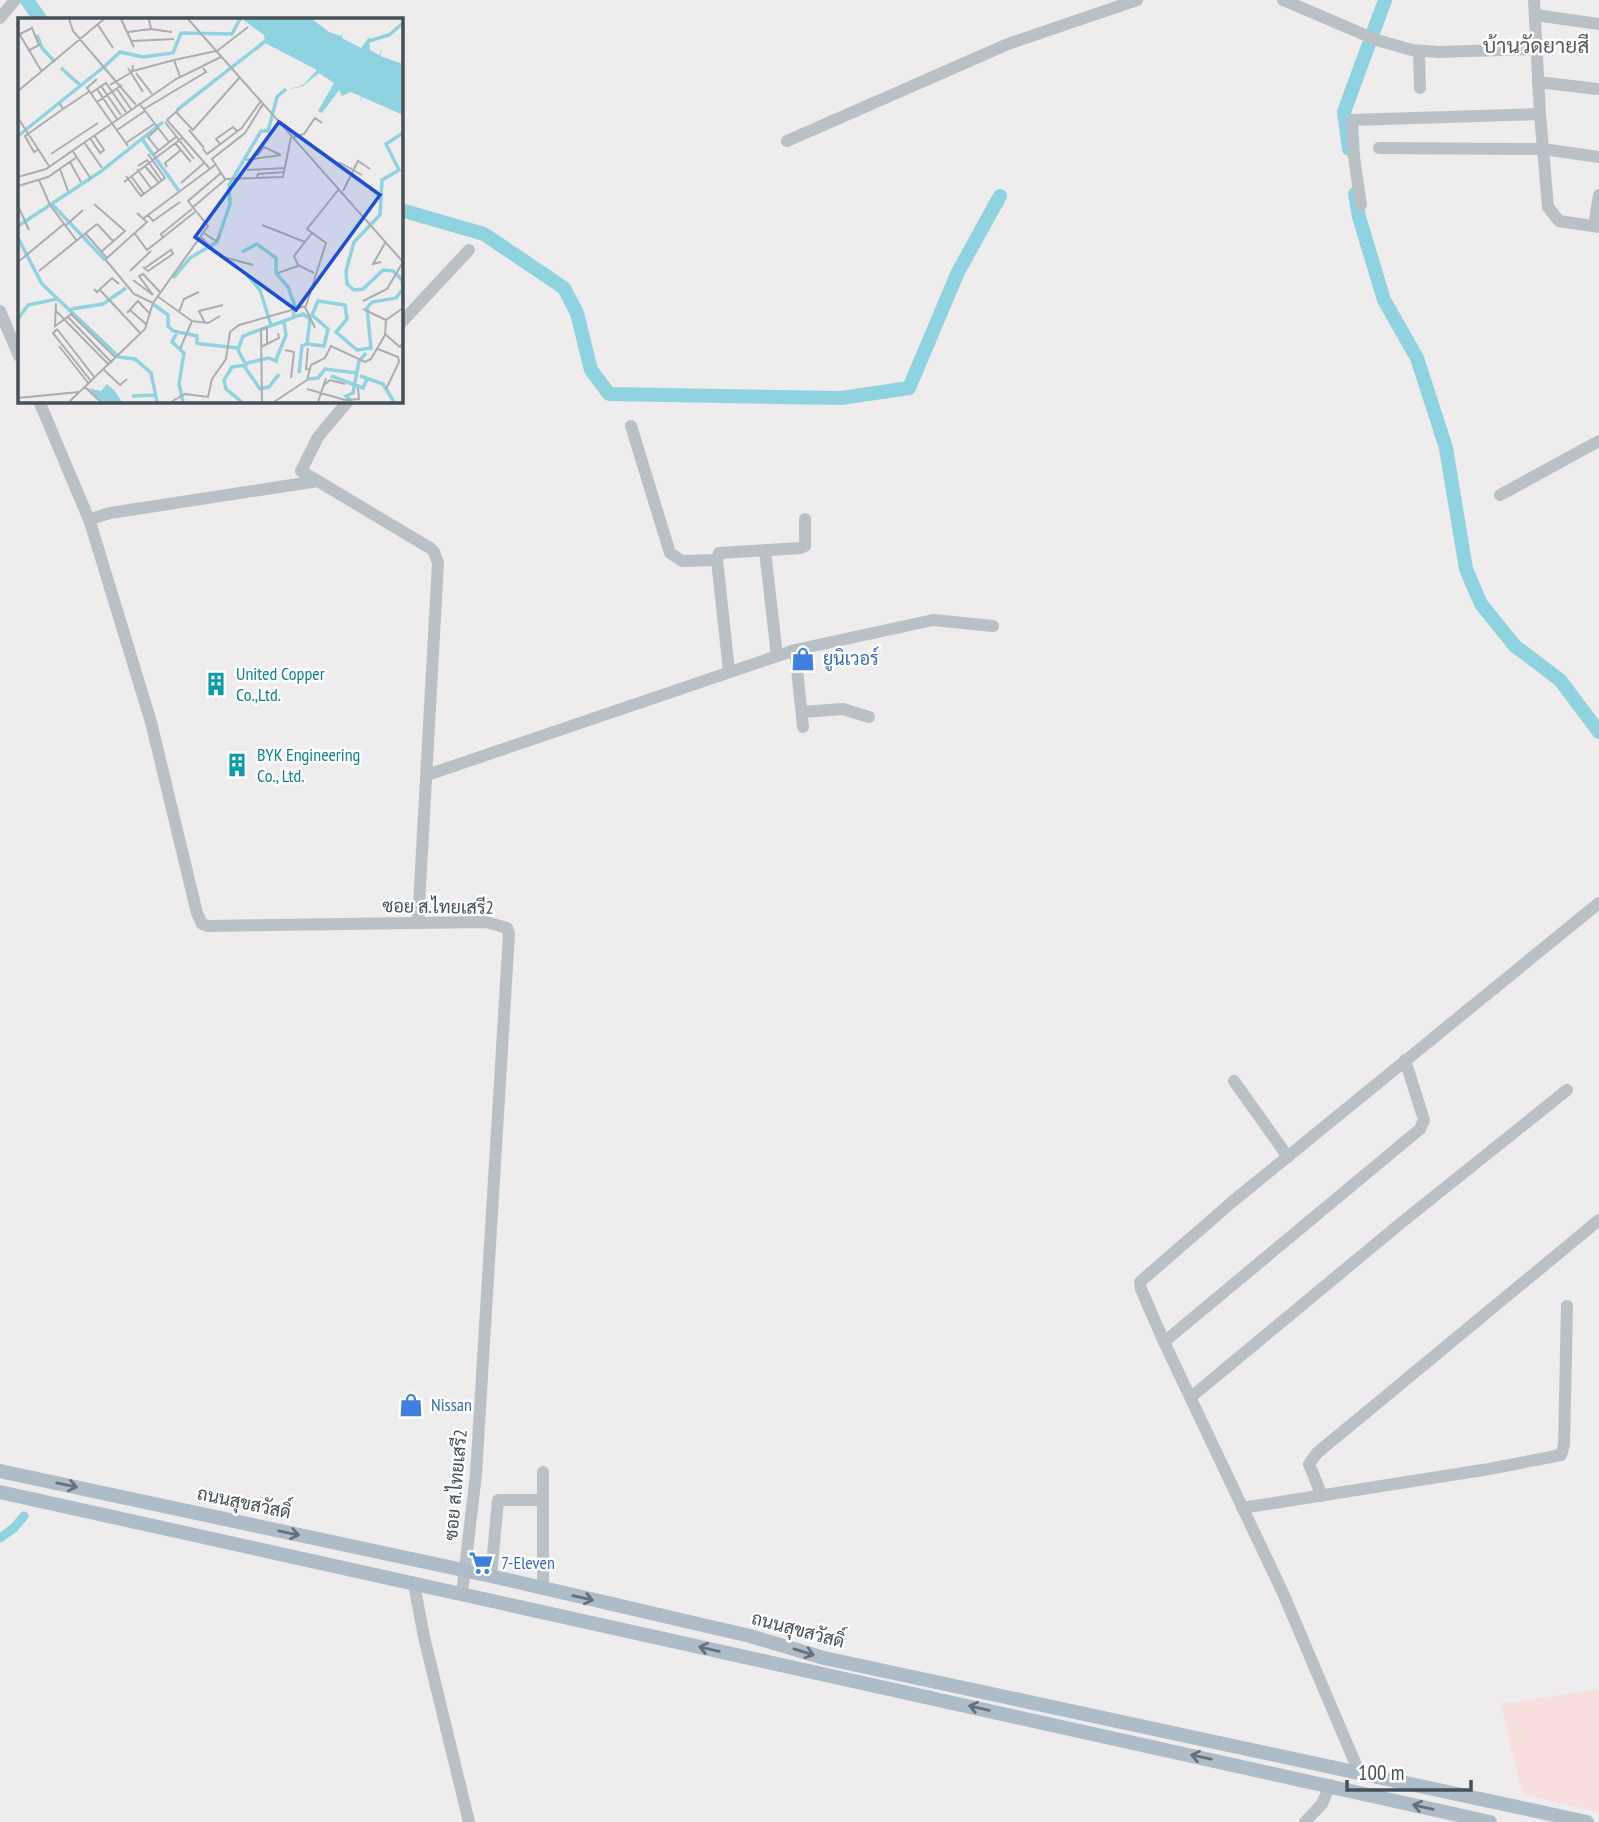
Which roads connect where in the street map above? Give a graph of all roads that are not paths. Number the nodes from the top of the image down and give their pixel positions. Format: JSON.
{"nodes":[{"id":1,"x":15,"y":0,"type":"edge"},
{"id":2,"x":1137,"y":0,"type":"edge"},
{"id":3,"x":1283,"y":0,"type":"edge"},
{"id":4,"x":1534,"y":0,"type":"edge"},
{"id":5,"x":1535,"y":15,"type":"junction"},
{"id":6,"x":0,"y":18,"type":"edge"},
{"id":7,"x":1599,"y":24,"type":"edge"},
{"id":8,"x":1537,"y":49,"type":"junction"},
{"id":9,"x":1419,"y":51,"type":"junction"},
{"id":10,"x":1538,"y":82,"type":"junction"},
{"id":11,"x":1420,"y":88,"type":"dead end"},
{"id":12,"x":1597,"y":89,"type":"dead end"},
{"id":13,"x":1540,"y":114,"type":"junction"},
{"id":14,"x":787,"y":141,"type":"dead end"},
{"id":15,"x":1378,"y":148,"type":"dead end"},
{"id":16,"x":1543,"y":149,"type":"junction"},
{"id":17,"x":1599,"y":157,"type":"edge"},
{"id":18,"x":1599,"y":195,"type":"edge"},
{"id":19,"x":1361,"y":205,"type":"dead end"},
{"id":20,"x":1597,"y":226,"type":"edge"},
{"id":21,"x":469,"y":250,"type":"dead end"},
{"id":22,"x":0,"y":311,"type":"edge"},
{"id":23,"x":402,"y":322,"type":"edge"},
{"id":24,"x":18,"y":354,"type":"edge"},
{"id":25,"x":39,"y":402,"type":"edge"},
{"id":26,"x":347,"y":402,"type":"edge"},
{"id":27,"x":631,"y":426,"type":"dead end"},
{"id":28,"x":1599,"y":441,"type":"edge"},
{"id":29,"x":318,"y":481,"type":"junction"},
{"id":30,"x":1500,"y":495,"type":"dead end"},
{"id":31,"x":805,"y":519,"type":"dead end"},
{"id":32,"x":90,"y":522,"type":"junction"},
{"id":33,"x":765,"y":551,"type":"junction"},
{"id":34,"x":716,"y":560,"type":"junction"},
{"id":35,"x":993,"y":626,"type":"dead end"},
{"id":36,"x":795,"y":650,"type":"junction"},
{"id":37,"x":777,"y":656,"type":"junction"},
{"id":38,"x":729,"y":671,"type":"junction"},
{"id":39,"x":802,"y":712,"type":"junction"},
{"id":40,"x":869,"y":717,"type":"dead end"},
{"id":41,"x":803,"y":727,"type":"dead end"},
{"id":42,"x":427,"y":775,"type":"junction"},
{"id":43,"x":1599,"y":903,"type":"edge"},
{"id":44,"x":418,"y":923,"type":"junction"},
{"id":45,"x":1405,"y":1060,"type":"junction"},
{"id":46,"x":1234,"y":1081,"type":"dead end"},
{"id":47,"x":1567,"y":1090,"type":"dead end"},
{"id":48,"x":1288,"y":1157,"type":"junction"},
{"id":49,"x":1599,"y":1220,"type":"edge"},
{"id":50,"x":1567,"y":1306,"type":"dead end"},
{"id":51,"x":1164,"y":1342,"type":"junction"},
{"id":52,"x":1191,"y":1398,"type":"junction"},
{"id":53,"x":0,"y":1471,"type":"edge"},
{"id":54,"x":543,"y":1472,"type":"dead end"},
{"id":55,"x":0,"y":1492,"type":"edge"},
{"id":56,"x":1322,"y":1496,"type":"junction"},
{"id":57,"x":543,"y":1500,"type":"junction"},
{"id":58,"x":1242,"y":1508,"type":"junction"},
{"id":59,"x":466,"y":1571,"type":"junction"},
{"id":60,"x":491,"y":1576,"type":"junction"},
{"id":61,"x":414,"y":1584,"type":"junction"},
{"id":62,"x":543,"y":1589,"type":"junction"},
{"id":63,"x":462,"y":1594,"type":"junction"},
{"id":64,"x":1359,"y":1772,"type":"junction"},
{"id":65,"x":1330,"y":1785,"type":"junction"},
{"id":66,"x":469,"y":1822,"type":"edge"},
{"id":67,"x":1305,"y":1822,"type":"edge"},
{"id":68,"x":1490,"y":1822,"type":"edge"},
{"id":69,"x":1587,"y":1822,"type":"edge"}],
"edges":[{"from":1,"to":6,"type":"street"},
{"from":2,"to":14,"type":"street"},
{"from":3,"to":9,"type":"street"},
{"from":4,"to":5,"type":"street"},
{"from":5,"to":7,"type":"street"},
{"from":5,"to":8,"type":"street"},
{"from":8,"to":9,"type":"street"},
{"from":8,"to":10,"type":"street"},
{"from":9,"to":11,"type":"street"},
{"from":10,"to":12,"type":"street"},
{"from":10,"to":13,"type":"street"},
{"from":13,"to":16,"type":"street"},
{"from":13,"to":19,"type":"street"},
{"from":15,"to":16,"type":"street"},
{"from":16,"to":17,"type":"street"},
{"from":16,"to":20,"type":"street"},
{"from":18,"to":20,"type":"street"},
{"from":21,"to":23,"type":"street"},
{"from":22,"to":24,"type":"street"},
{"from":25,"to":32,"type":"street"},
{"from":26,"to":29,"type":"street"},
{"from":27,"to":34,"type":"street"},
{"from":28,"to":30,"type":"street"},
{"from":29,"to":32,"type":"street"},
{"from":29,"to":42,"type":"street"},
{"from":31,"to":33,"type":"street"},
{"from":32,"to":44,"type":"street","name":"ซอย ส.ไทยเสรี2"},
{"from":33,"to":34,"type":"street"},
{"from":33,"to":37,"type":"street"},
{"from":34,"to":38,"type":"street"},
{"from":35,"to":36,"type":"street"},
{"from":36,"to":37,"type":"street"},
{"from":36,"to":39,"type":"street"},
{"from":37,"to":38,"type":"street"},
{"from":38,"to":42,"type":"street"},
{"from":39,"to":40,"type":"street"},
{"from":39,"to":41,"type":"street"},
{"from":42,"to":44,"type":"street"},
{"from":43,"to":45,"type":"street"},
{"from":44,"to":59,"type":"street","name":"ซอย ส.ไทยเสรี2"},
{"from":45,"to":48,"type":"street"},
{"from":45,"to":51,"type":"street"},
{"from":46,"to":48,"type":"street"},
{"from":47,"to":52,"type":"street"},
{"from":48,"to":51,"type":"street"},
{"from":49,"to":56,"type":"street"},
{"from":50,"to":56,"type":"street"},
{"from":51,"to":52,"type":"street"},
{"from":52,"to":58,"type":"street"},
{"from":53,"to":59,"type":"main road","name":"ถนนสุขสวัสดิ์","one_way":true},
{"from":54,"to":57,"type":"street"},
{"from":55,"to":61,"type":"main road","name":"ถนนสุขสวัสดิ์"},
{"from":56,"to":58,"type":"street"},
{"from":57,"to":60,"type":"street"},
{"from":57,"to":62,"type":"street"},
{"from":58,"to":64,"type":"street"},
{"from":59,"to":60,"type":"main road","name":"ถนนสุขสวัสดิ์"},
{"from":59,"to":63,"type":"street","name":"ซอย ส.ไทยเสรี2"},
{"from":60,"to":62,"type":"main road","name":"ถนนสุขสวัสดิ์"},
{"from":61,"to":63,"type":"main road","name":"ถนนสุขสวัสดิ์"},
{"from":61,"to":66,"type":"street"},
{"from":62,"to":64,"type":"main road","name":"ถนนสุขสวัสดิ์","one_way":true},
{"from":65,"to":63,"type":"main road","name":"ถนนสุขสวัสดิ์","one_way":true},
{"from":64,"to":69,"type":"main road","name":"ถนนสุขสวัสดิ์"},
{"from":65,"to":67,"type":"street"},
{"from":68,"to":65,"type":"main road","name":"ถนนสุขสวัสดิ์","one_way":true}]}
